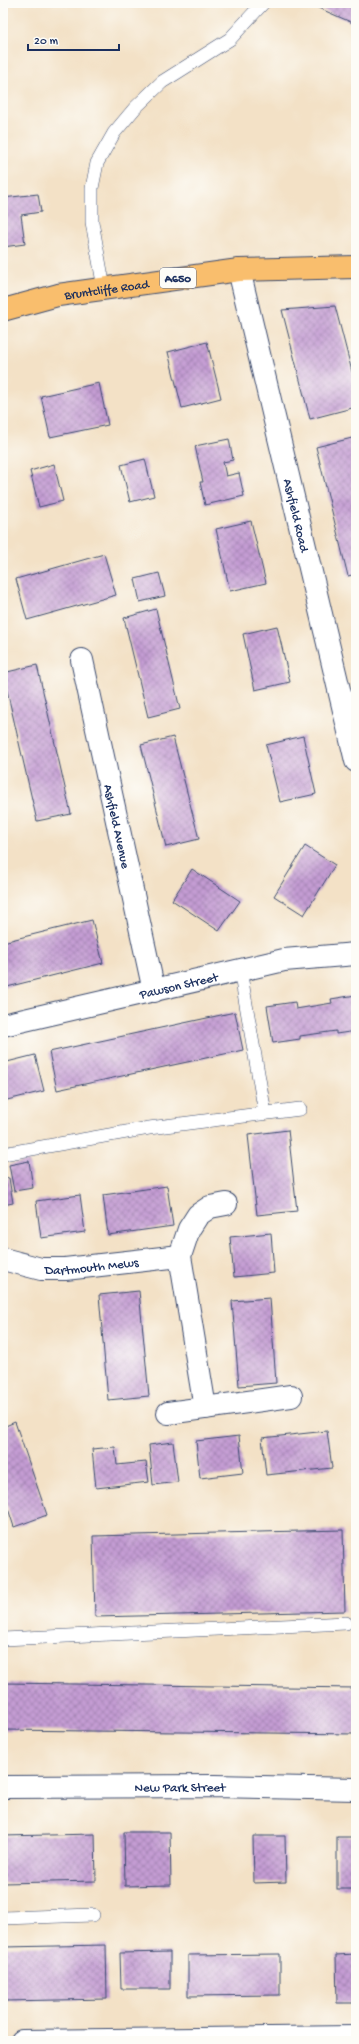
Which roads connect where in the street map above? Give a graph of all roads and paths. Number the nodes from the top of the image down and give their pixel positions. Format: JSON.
{"nodes":[{"id":1,"x":263,"y":3,"type":"edge"},
{"id":2,"x":356,"y":267,"type":"edge"},
{"id":3,"x":238,"y":270,"type":"junction"},
{"id":4,"x":104,"y":288,"type":"junction"},
{"id":5,"x":3,"y":310,"type":"edge"},
{"id":6,"x":82,"y":660,"type":"dead end"},
{"id":7,"x":356,"y":761,"type":"edge"},
{"id":8,"x":356,"y":954,"type":"edge"},
{"id":9,"x":240,"y":970,"type":"junction"},
{"id":10,"x":154,"y":991,"type":"junction"},
{"id":11,"x":3,"y":1025,"type":"edge"},
{"id":12,"x":300,"y":1109,"type":"dead end"},
{"id":13,"x":265,"y":1113,"type":"junction"},
{"id":14,"x":3,"y":1154,"type":"edge"},
{"id":15,"x":226,"y":1204,"type":"dead end"},
{"id":16,"x":180,"y":1256,"type":"junction"},
{"id":17,"x":3,"y":1258,"type":"edge"},
{"id":18,"x":291,"y":1396,"type":"dead end"},
{"id":19,"x":205,"y":1408,"type":"junction"},
{"id":20,"x":168,"y":1413,"type":"dead end"},
{"id":21,"x":346,"y":1624,"type":"dead end"},
{"id":22,"x":3,"y":1639,"type":"edge"},
{"id":23,"x":3,"y":1787,"type":"edge"},
{"id":24,"x":356,"y":1790,"type":"edge"},
{"id":25,"x":92,"y":1916,"type":"dead end"},
{"id":26,"x":3,"y":1918,"type":"edge"},
{"id":27,"x":356,"y":2037,"type":"edge"},
{"id":28,"x":166,"y":2040,"type":"edge"},
{"id":29,"x":22,"y":2041,"type":"edge"}],
"edges":[{"from":1,"to":4,"type":"lane"},
{"from":2,"to":3,"type":"main road","name":"Bruntcliffe Road","number":"A650"},
{"from":3,"to":4,"type":"main road","name":"Bruntcliffe Road","number":"A650"},
{"from":3,"to":7,"type":"street","name":"Ashfield Road"},
{"from":4,"to":5,"type":"main road","name":"Bruntcliffe Road","number":"A650"},
{"from":6,"to":10,"type":"street","name":"Ashfield Avenue"},
{"from":8,"to":9,"type":"street","name":"Pawson Street"},
{"from":9,"to":10,"type":"street","name":"Pawson Street"},
{"from":9,"to":13,"type":"lane"},
{"from":10,"to":11,"type":"street","name":"Pawson Street"},
{"from":12,"to":13,"type":"lane"},
{"from":13,"to":14,"type":"lane"},
{"from":15,"to":16,"type":"street"},
{"from":16,"to":17,"type":"street","name":"Dartmouth Mews"},
{"from":16,"to":19,"type":"street"},
{"from":18,"to":19,"type":"street"},
{"from":19,"to":20,"type":"street"},
{"from":21,"to":22,"type":"lane"},
{"from":23,"to":24,"type":"street","name":"New Park Street"},
{"from":25,"to":26,"type":"lane"},
{"from":27,"to":28,"type":"street"},
{"from":28,"to":29,"type":"street"}]}
